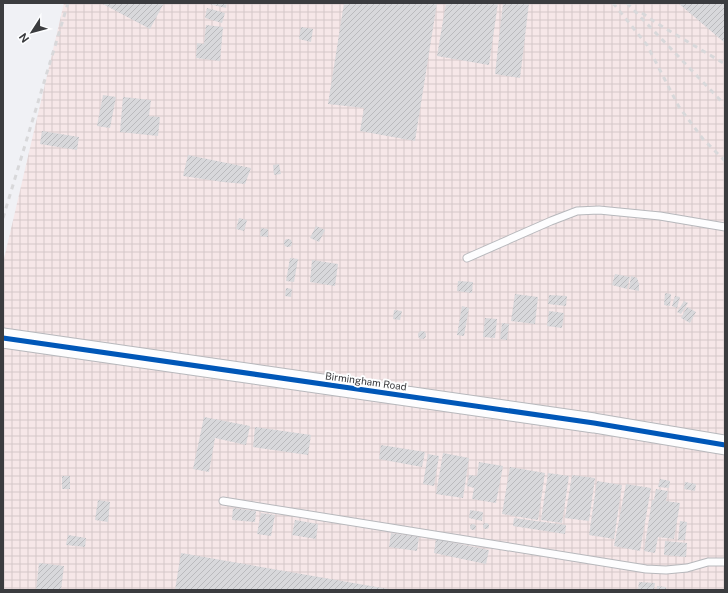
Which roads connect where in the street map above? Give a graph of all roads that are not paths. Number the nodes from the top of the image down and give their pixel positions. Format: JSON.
{"nodes":[{"id":1,"x":725,"y":227,"type":"edge"},
{"id":2,"x":467,"y":258,"type":"dead end"},
{"id":3,"x":3,"y":338,"type":"edge"},
{"id":4,"x":725,"y":445,"type":"edge"},
{"id":5,"x":223,"y":501,"type":"dead end"},
{"id":6,"x":725,"y":562,"type":"edge"}],
"edges":[{"from":1,"to":2,"type":"lane"},
{"from":3,"to":4,"type":"street","name":"Birmingham Road"},
{"from":5,"to":6,"type":"lane"}]}
